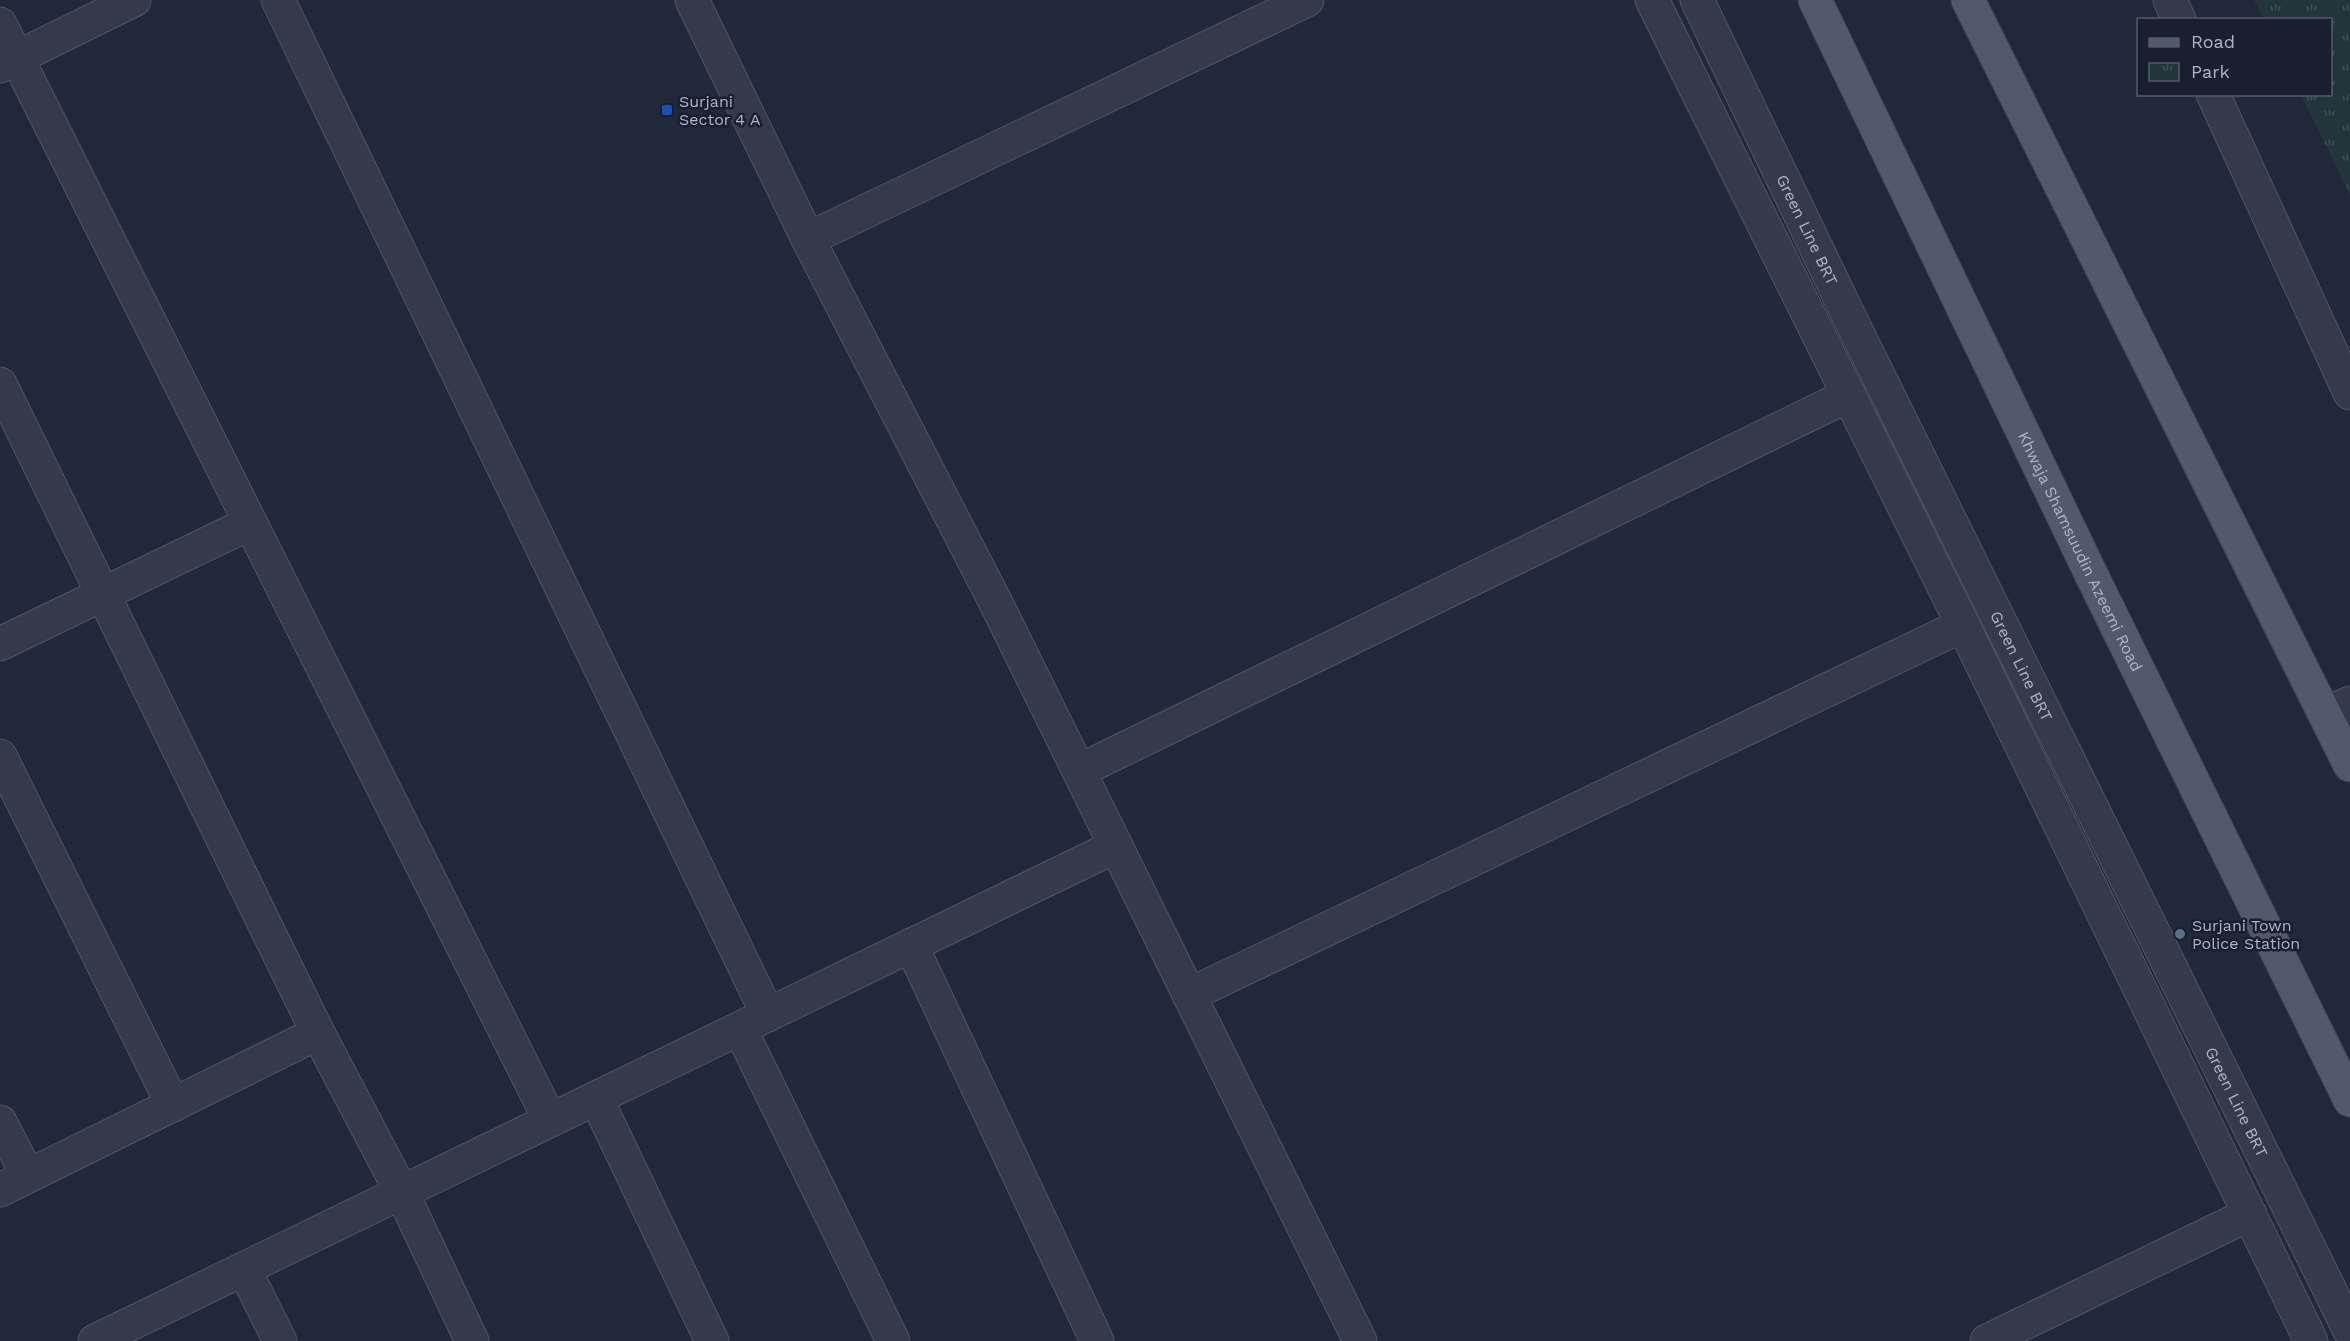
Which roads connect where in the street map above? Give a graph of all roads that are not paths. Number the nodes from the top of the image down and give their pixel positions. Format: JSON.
{"nodes":[{"id":1,"x":134,"y":0,"type":"edge"},
{"id":2,"x":278,"y":0,"type":"edge"},
{"id":3,"x":692,"y":0,"type":"edge"},
{"id":4,"x":1307,"y":0,"type":"edge"},
{"id":5,"x":1652,"y":0,"type":"edge"},
{"id":6,"x":1696,"y":0,"type":"edge"},
{"id":7,"x":1815,"y":0,"type":"edge"},
{"id":8,"x":1968,"y":0,"type":"edge"},
{"id":9,"x":2170,"y":0,"type":"edge"},
{"id":10,"x":2178,"y":18,"type":"edge"},
{"id":11,"x":0,"y":24,"type":"edge"},
{"id":12,"x":8,"y":62,"type":"edge"},
{"id":13,"x":2214,"y":96,"type":"edge"},
{"id":14,"x":808,"y":239,"type":"junction"},
{"id":15,"x":0,"y":384,"type":"edge"},
{"id":16,"x":2350,"y":393,"type":"edge"},
{"id":17,"x":1849,"y":395,"type":"junction"},
{"id":18,"x":250,"y":523,"type":"junction"},
{"id":19,"x":104,"y":594,"type":"junction"},
{"id":20,"x":1964,"y":625,"type":"junction"},
{"id":21,"x":0,"y":644,"type":"edge"},
{"id":22,"x":2338,"y":708,"type":"edge"},
{"id":23,"x":0,"y":756,"type":"edge"},
{"id":24,"x":2350,"y":765,"type":"edge"},
{"id":25,"x":1079,"y":771,"type":"junction"},
{"id":26,"x":1116,"y":846,"type":"junction"},
{"id":27,"x":910,"y":945,"type":"junction"},
{"id":28,"x":1190,"y":995,"type":"junction"},
{"id":29,"x":754,"y":1022,"type":"junction"},
{"id":30,"x":318,"y":1033,"type":"junction"},
{"id":31,"x":596,"y":1098,"type":"junction"},
{"id":32,"x":2350,"y":1100,"type":"edge"},
{"id":33,"x":173,"y":1105,"type":"junction"},
{"id":34,"x":550,"y":1120,"type":"junction"},
{"id":35,"x":0,"y":1122,"type":"edge"},
{"id":36,"x":14,"y":1183,"type":"edge"},
{"id":37,"x":402,"y":1193,"type":"junction"},
{"id":38,"x":2250,"y":1214,"type":"junction"},
{"id":39,"x":244,"y":1269,"type":"junction"},
{"id":40,"x":2350,"y":1331,"type":"edge"},
{"id":41,"x":102,"y":1339,"type":"edge"},
{"id":42,"x":280,"y":1341,"type":"edge"},
{"id":43,"x":472,"y":1341,"type":"edge"},
{"id":44,"x":712,"y":1341,"type":"edge"},
{"id":45,"x":893,"y":1341,"type":"edge"},
{"id":46,"x":1097,"y":1341,"type":"edge"},
{"id":47,"x":1360,"y":1341,"type":"edge"},
{"id":48,"x":1987,"y":1341,"type":"edge"},
{"id":49,"x":2311,"y":1341,"type":"edge"}],
"edges":[{"from":1,"to":12,"type":"street"},
{"from":2,"to":29,"type":"street"},
{"from":3,"to":14,"type":"street"},
{"from":4,"to":14,"type":"street"},
{"from":5,"to":17,"type":"street"},
{"from":6,"to":40,"type":"street","name":"Green Line BRT"},
{"from":7,"to":32,"type":"main road","name":"Khwaja Shamsuudin Azeemi Road"},
{"from":8,"to":22,"type":"main road"},
{"from":9,"to":10,"type":"street"},
{"from":11,"to":12,"type":"street"},
{"from":12,"to":18,"type":"street"},
{"from":13,"to":16,"type":"street"},
{"from":14,"to":25,"type":"street"},
{"from":15,"to":19,"type":"street"},
{"from":17,"to":20,"type":"street"},
{"from":17,"to":25,"type":"street"},
{"from":18,"to":19,"type":"street"},
{"from":18,"to":34,"type":"street"},
{"from":19,"to":21,"type":"street"},
{"from":19,"to":30,"type":"street"},
{"from":20,"to":28,"type":"street"},
{"from":20,"to":38,"type":"street"},
{"from":22,"to":24,"type":"main road"},
{"from":23,"to":33,"type":"street"},
{"from":25,"to":26,"type":"street"},
{"from":26,"to":27,"type":"street"},
{"from":26,"to":28,"type":"street"},
{"from":27,"to":29,"type":"street"},
{"from":27,"to":46,"type":"street"},
{"from":28,"to":47,"type":"street"},
{"from":29,"to":31,"type":"street"},
{"from":29,"to":45,"type":"street"},
{"from":30,"to":33,"type":"street"},
{"from":30,"to":37,"type":"street"},
{"from":31,"to":34,"type":"street"},
{"from":31,"to":44,"type":"street"},
{"from":33,"to":36,"type":"street"},
{"from":34,"to":37,"type":"street"},
{"from":35,"to":36,"type":"street"},
{"from":37,"to":39,"type":"street"},
{"from":37,"to":43,"type":"street"},
{"from":38,"to":48,"type":"street"},
{"from":38,"to":49,"type":"street"},
{"from":39,"to":41,"type":"street"},
{"from":39,"to":42,"type":"street"}]}
